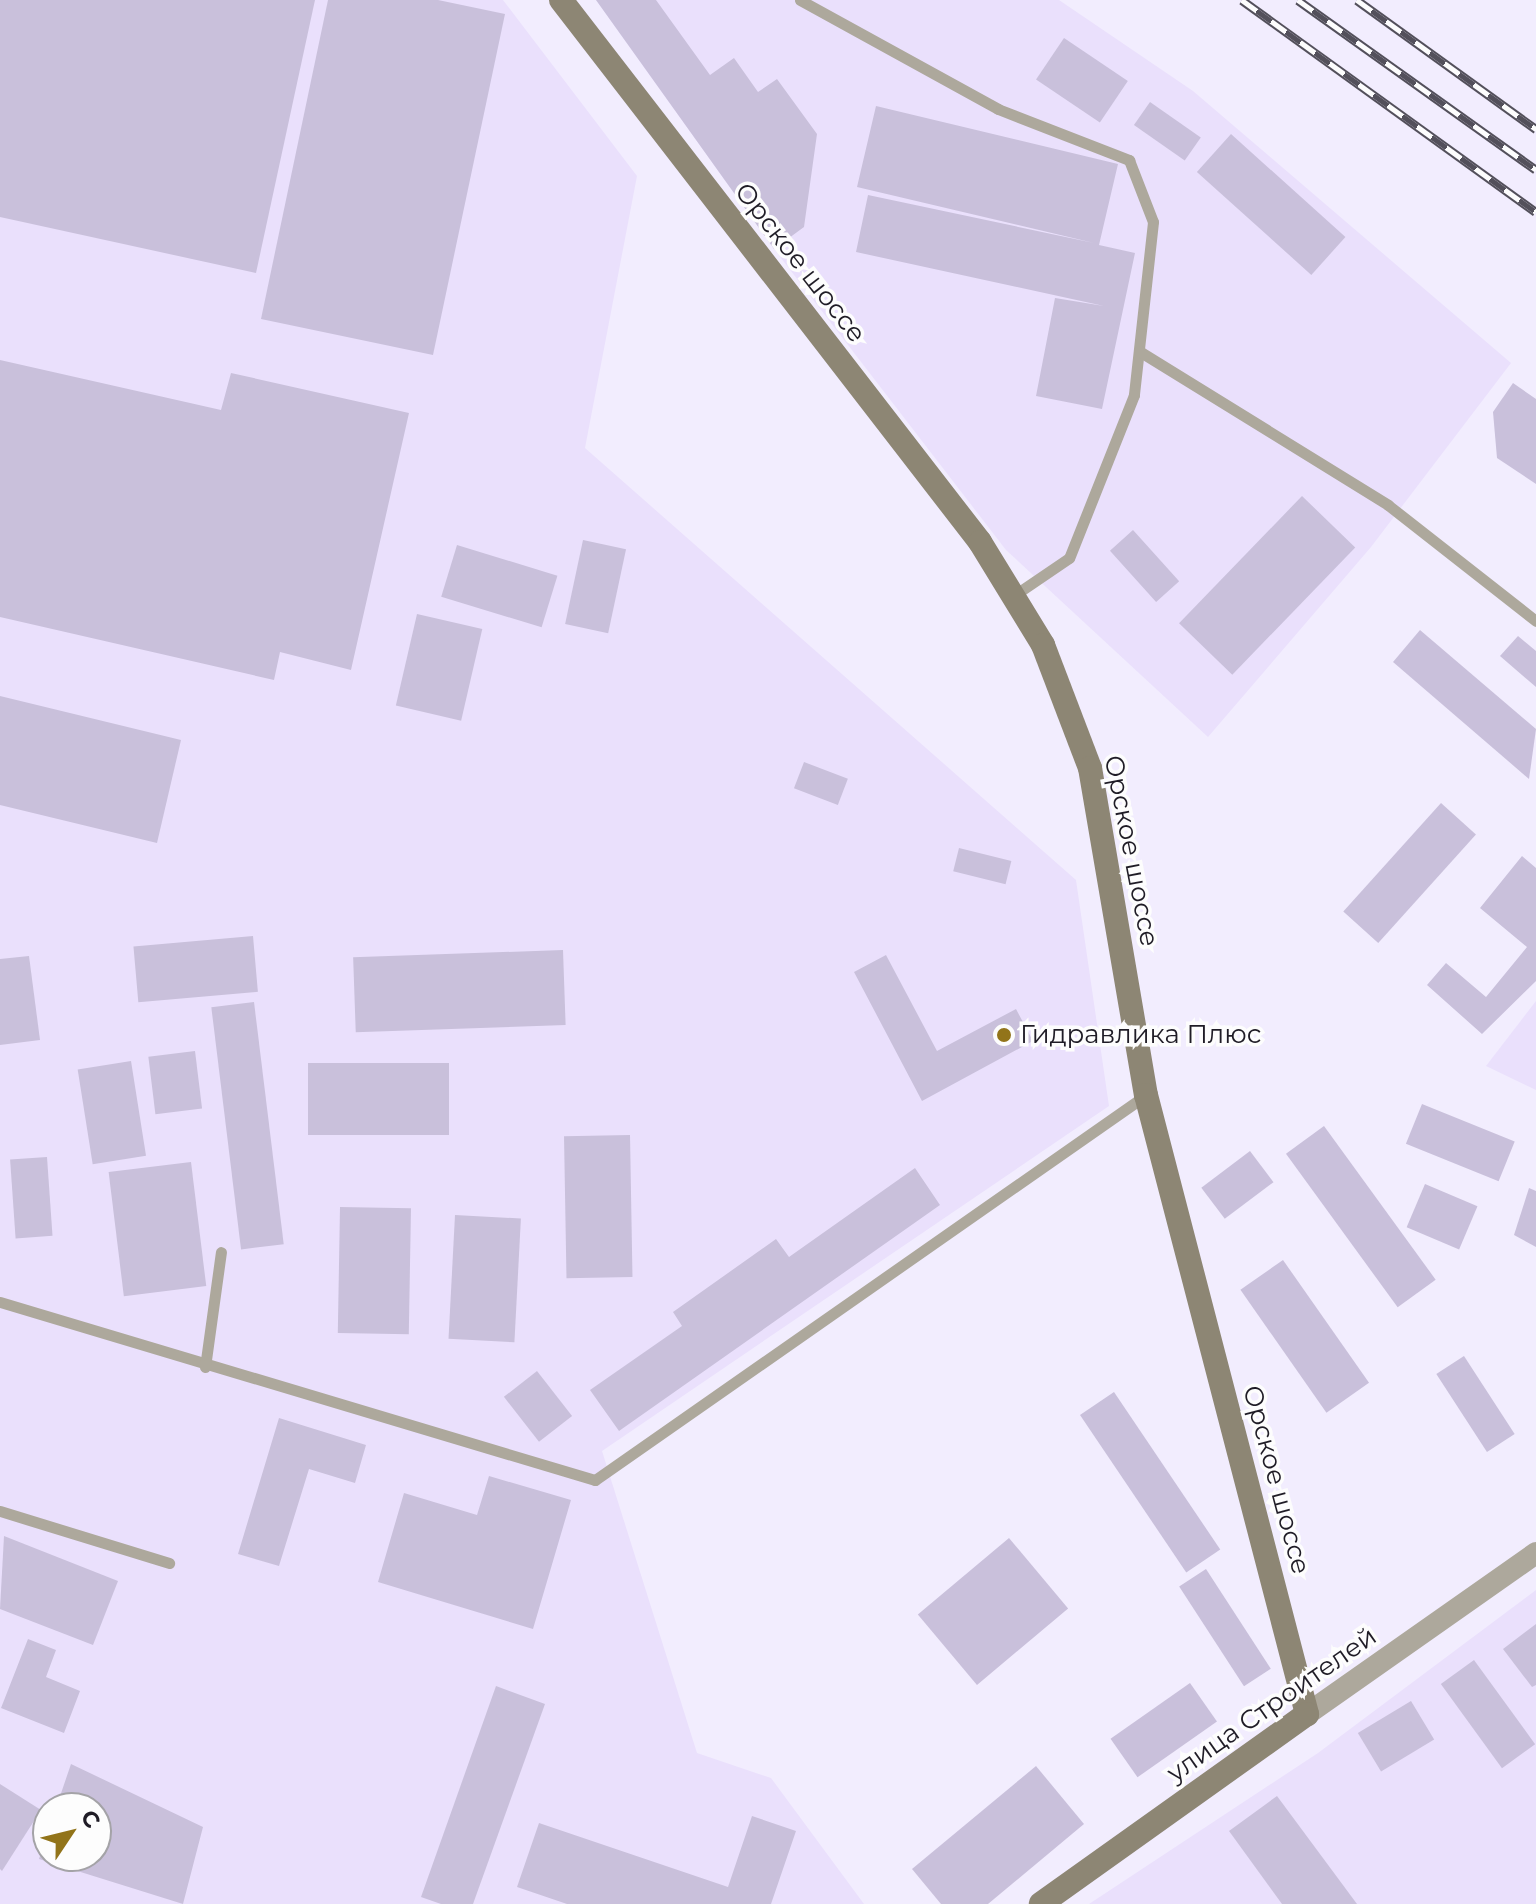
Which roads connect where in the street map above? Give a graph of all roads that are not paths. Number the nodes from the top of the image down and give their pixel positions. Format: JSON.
{"nodes":[{"id":1,"x":561,"y":0,"type":"edge"},
{"id":2,"x":800,"y":0,"type":"edge"},
{"id":3,"x":1139,"y":351,"type":"junction"},
{"id":4,"x":1013,"y":596,"type":"junction"},
{"id":5,"x":1536,"y":621,"type":"edge"},
{"id":6,"x":1146,"y":1095,"type":"junction"},
{"id":7,"x":221,"y":1252,"type":"dead end"},
{"id":8,"x":0,"y":1302,"type":"edge"},
{"id":9,"x":205,"y":1367,"type":"junction"},
{"id":10,"x":0,"y":1511,"type":"edge"},
{"id":11,"x":1536,"y":1553,"type":"edge"},
{"id":12,"x":169,"y":1563,"type":"dead end"},
{"id":13,"x":1307,"y":1714,"type":"junction"},
{"id":14,"x":1041,"y":1904,"type":"edge"}],
"edges":[{"from":1,"to":4,"type":"street","name":"Орское шоссе"},
{"from":2,"to":3,"type":"lane"},
{"from":3,"to":4,"type":"lane"},
{"from":3,"to":5,"type":"lane"},
{"from":4,"to":6,"type":"street","name":"Орское шоссе"},
{"from":6,"to":9,"type":"lane"},
{"from":6,"to":13,"type":"street","name":"Орское шоссе"},
{"from":7,"to":9,"type":"lane"},
{"from":8,"to":9,"type":"lane"},
{"from":10,"to":12,"type":"lane"},
{"from":11,"to":13,"type":"street","name":"улица Строителей"},
{"from":13,"to":14,"type":"street","name":"улица Строителей"}]}
